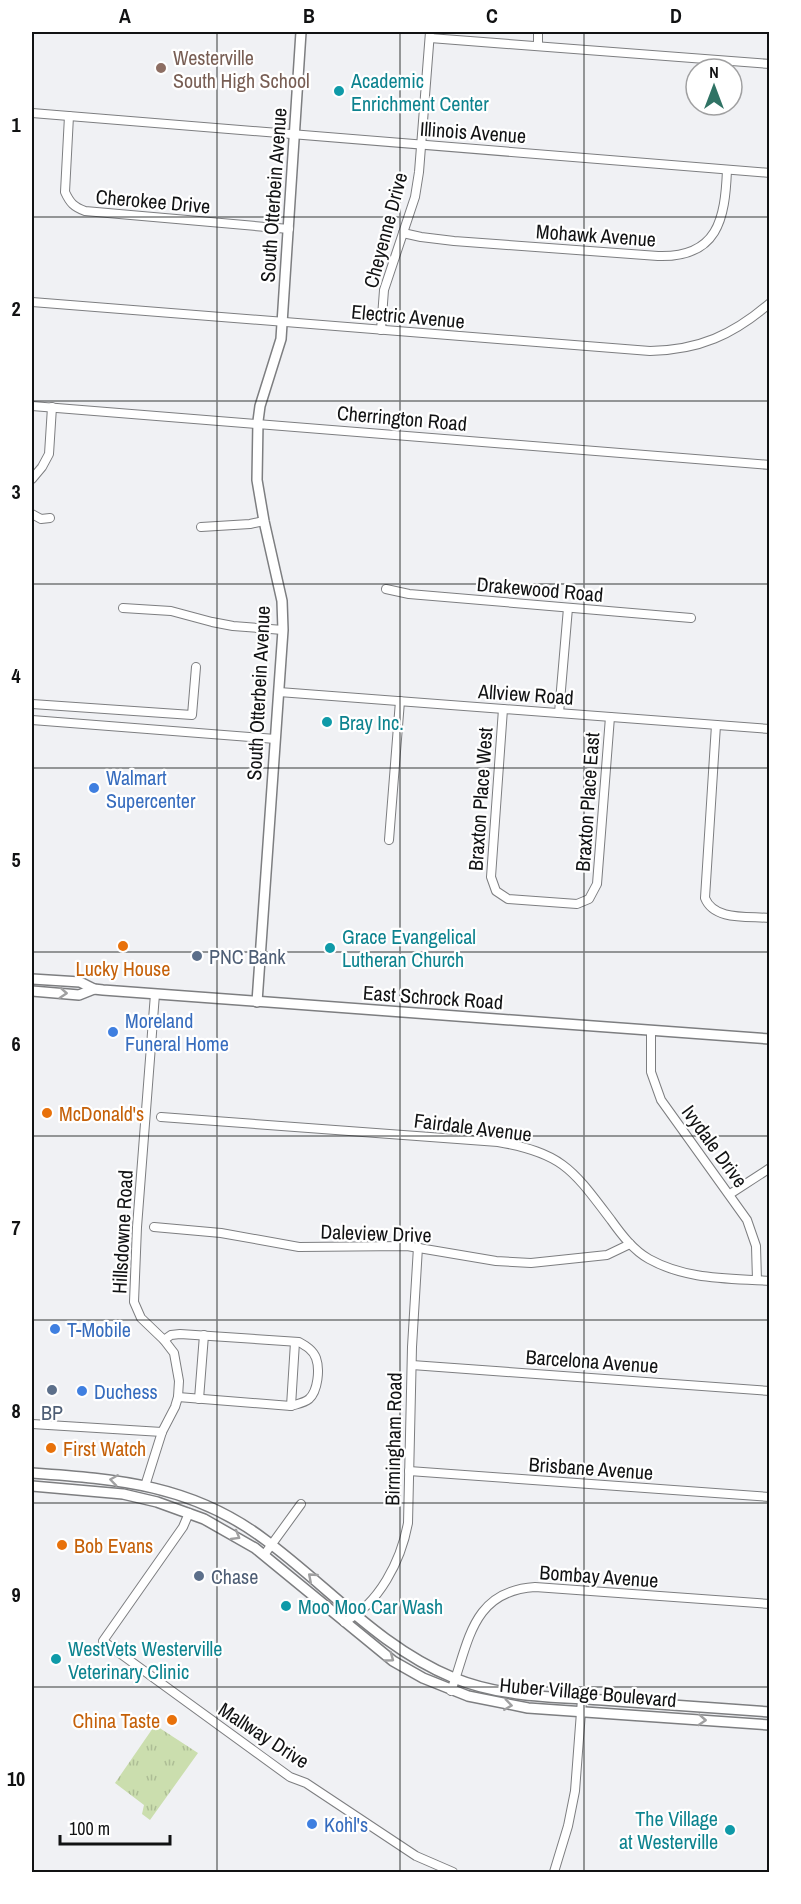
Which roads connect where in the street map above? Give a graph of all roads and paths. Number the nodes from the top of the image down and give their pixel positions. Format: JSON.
{"nodes":[{"id":1,"x":301,"y":32,"type":"edge"},
{"id":2,"x":538,"y":32,"type":"edge"},
{"id":3,"x":430,"y":35,"type":"edge"},
{"id":4,"x":538,"y":45,"type":"junction"},
{"id":5,"x":770,"y":64,"type":"edge"},
{"id":6,"x":32,"y":113,"type":"edge"},
{"id":7,"x":69,"y":116,"type":"junction"},
{"id":8,"x":294,"y":133,"type":"junction"},
{"id":9,"x":421,"y":145,"type":"junction"},
{"id":10,"x":727,"y":170,"type":"junction"},
{"id":11,"x":770,"y":173,"type":"edge"},
{"id":12,"x":289,"y":229,"type":"junction"},
{"id":13,"x":403,"y":233,"type":"junction"},
{"id":14,"x":32,"y":302,"type":"edge"},
{"id":15,"x":770,"y":303,"type":"edge"},
{"id":16,"x":283,"y":322,"type":"junction"},
{"id":17,"x":381,"y":330,"type":"junction"},
{"id":18,"x":32,"y":406,"type":"edge"},
{"id":19,"x":52,"y":407,"type":"junction"},
{"id":20,"x":259,"y":424,"type":"junction"},
{"id":21,"x":770,"y":465,"type":"edge"},
{"id":22,"x":32,"y":479,"type":"edge"},
{"id":23,"x":32,"y":514,"type":"edge"},
{"id":24,"x":50,"y":518,"type":"dead end"},
{"id":25,"x":264,"y":521,"type":"junction"},
{"id":26,"x":201,"y":527,"type":"dead end"},
{"id":27,"x":386,"y":590,"type":"dead end"},
{"id":28,"x":123,"y":608,"type":"dead end"},
{"id":29,"x":568,"y":608,"type":"junction"},
{"id":30,"x":691,"y":618,"type":"dead end"},
{"id":31,"x":283,"y":630,"type":"junction"},
{"id":32,"x":196,"y":667,"type":"dead end"},
{"id":33,"x":279,"y":692,"type":"junction"},
{"id":34,"x":400,"y":700,"type":"junction"},
{"id":35,"x":32,"y":704,"type":"edge"},
{"id":36,"x":503,"y":709,"type":"junction"},
{"id":37,"x":559,"y":713,"type":"junction"},
{"id":38,"x":610,"y":717,"type":"junction"},
{"id":39,"x":32,"y":720,"type":"edge"},
{"id":40,"x":716,"y":724,"type":"junction"},
{"id":41,"x":770,"y":729,"type":"edge"},
{"id":42,"x":275,"y":739,"type":"junction"},
{"id":43,"x":389,"y":840,"type":"dead end"},
{"id":44,"x":496,"y":891,"type":"joint"},
{"id":45,"x":770,"y":918,"type":"edge"},
{"id":46,"x":32,"y":979,"type":"edge"},
{"id":47,"x":94,"y":989,"type":"junction"},
{"id":48,"x":32,"y":991,"type":"edge"},
{"id":49,"x":155,"y":994,"type":"junction"},
{"id":50,"x":257,"y":1002,"type":"junction"},
{"id":51,"x":651,"y":1031,"type":"junction"},
{"id":52,"x":770,"y":1039,"type":"edge"},
{"id":53,"x":161,"y":1117,"type":"dead end"},
{"id":54,"x":770,"y":1168,"type":"edge"},
{"id":55,"x":730,"y":1194,"type":"junction"},
{"id":56,"x":154,"y":1227,"type":"dead end"},
{"id":57,"x":630,"y":1244,"type":"junction"},
{"id":58,"x":418,"y":1247,"type":"junction"},
{"id":59,"x":757,"y":1280,"type":"junction"},
{"id":60,"x":770,"y":1281,"type":"edge"},
{"id":61,"x":204,"y":1335,"type":"junction"},
{"id":62,"x":164,"y":1340,"type":"junction"},
{"id":63,"x":295,"y":1342,"type":"junction"},
{"id":64,"x":412,"y":1365,"type":"junction"},
{"id":65,"x":770,"y":1391,"type":"edge"},
{"id":66,"x":178,"y":1397,"type":"junction"},
{"id":67,"x":200,"y":1399,"type":"junction"},
{"id":68,"x":291,"y":1406,"type":"junction"},
{"id":69,"x":32,"y":1424,"type":"edge"},
{"id":70,"x":162,"y":1432,"type":"junction"},
{"id":71,"x":409,"y":1471,"type":"junction"},
{"id":72,"x":32,"y":1473,"type":"edge"},
{"id":73,"x":32,"y":1486,"type":"edge"},
{"id":74,"x":145,"y":1486,"type":"junction"},
{"id":75,"x":770,"y":1497,"type":"edge"},
{"id":76,"x":301,"y":1504,"type":"dead end"},
{"id":77,"x":189,"y":1513,"type":"junction"},
{"id":78,"x":272,"y":1545,"type":"junction"},
{"id":79,"x":264,"y":1555,"type":"junction"},
{"id":80,"x":770,"y":1604,"type":"edge"},
{"id":81,"x":356,"y":1615,"type":"junction"},
{"id":82,"x":344,"y":1622,"type":"junction"},
{"id":83,"x":352,"y":1629,"type":"junction"},
{"id":84,"x":456,"y":1679,"type":"junction"},
{"id":85,"x":451,"y":1691,"type":"junction"},
{"id":86,"x":582,"y":1699,"type":"junction"},
{"id":87,"x":582,"y":1712,"type":"junction"},
{"id":88,"x":770,"y":1712,"type":"edge"},
{"id":89,"x":770,"y":1725,"type":"edge"},
{"id":90,"x":453,"y":1872,"type":"edge"},
{"id":91,"x":554,"y":1872,"type":"edge"}],
"edges":[{"from":1,"to":8,"type":"street","name":"South Otterbein Avenue"},
{"from":2,"to":4,"type":"street"},
{"from":3,"to":4,"type":"street"},
{"from":3,"to":9,"type":"street","name":"Cheyenne Drive"},
{"from":4,"to":5,"type":"street"},
{"from":6,"to":7,"type":"street","name":"Illinois Avenue"},
{"from":7,"to":8,"type":"street","name":"Illinois Avenue"},
{"from":7,"to":12,"type":"street","name":"Cherokee Drive"},
{"from":8,"to":9,"type":"street","name":"Illinois Avenue"},
{"from":8,"to":12,"type":"street","name":"South Otterbein Avenue"},
{"from":9,"to":10,"type":"street","name":"Illinois Avenue"},
{"from":9,"to":13,"type":"street","name":"Cheyenne Drive"},
{"from":10,"to":11,"type":"street","name":"Illinois Avenue"},
{"from":10,"to":13,"type":"street","name":"Mohawk Avenue"},
{"from":12,"to":16,"type":"street","name":"South Otterbein Avenue"},
{"from":13,"to":17,"type":"street","name":"Cheyenne Drive"},
{"from":14,"to":16,"type":"street","name":"Electric Avenue"},
{"from":15,"to":17,"type":"street","name":"Electric Avenue"},
{"from":16,"to":17,"type":"street","name":"Electric Avenue"},
{"from":16,"to":20,"type":"street","name":"South Otterbein Avenue"},
{"from":18,"to":19,"type":"street","name":"Cherrington Road"},
{"from":19,"to":20,"type":"street","name":"Cherrington Road"},
{"from":19,"to":22,"type":"street"},
{"from":20,"to":21,"type":"street","name":"Cherrington Road"},
{"from":20,"to":25,"type":"street","name":"South Otterbein Avenue"},
{"from":23,"to":24,"type":"street"},
{"from":25,"to":26,"type":"street"},
{"from":25,"to":31,"type":"street","name":"South Otterbein Avenue"},
{"from":27,"to":29,"type":"street","name":"Drakewood Road"},
{"from":28,"to":31,"type":"street"},
{"from":29,"to":30,"type":"street","name":"Drakewood Road"},
{"from":29,"to":37,"type":"street"},
{"from":31,"to":33,"type":"street","name":"South Otterbein Avenue"},
{"from":32,"to":35,"type":"street"},
{"from":33,"to":34,"type":"street","name":"Allview Road"},
{"from":33,"to":42,"type":"street","name":"South Otterbein Avenue"},
{"from":34,"to":36,"type":"street","name":"Allview Road"},
{"from":34,"to":43,"type":"street"},
{"from":36,"to":37,"type":"street","name":"Allview Road"},
{"from":36,"to":44,"type":"street","name":"Braxton Place West"},
{"from":37,"to":38,"type":"street","name":"Allview Road"},
{"from":38,"to":40,"type":"street","name":"Allview Road"},
{"from":38,"to":44,"type":"street","name":"Braxton Place East"},
{"from":39,"to":42,"type":"street"},
{"from":40,"to":41,"type":"street","name":"Allview Road"},
{"from":40,"to":45,"type":"street"},
{"from":42,"to":50,"type":"street","name":"South Otterbein Avenue"},
{"from":46,"to":47,"type":"street","name":"East Schrock Road"},
{"from":48,"to":47,"type":"street","name":"East Schrock Road","one_way":true},
{"from":47,"to":49,"type":"street","name":"East Schrock Road"},
{"from":49,"to":50,"type":"street","name":"East Schrock Road"},
{"from":49,"to":62,"type":"street","name":"Hillsdowne Road"},
{"from":50,"to":51,"type":"street","name":"East Schrock Road"},
{"from":51,"to":52,"type":"street","name":"East Schrock Road"},
{"from":51,"to":55,"type":"street","name":"Ivydale Drive"},
{"from":53,"to":57,"type":"street","name":"Fairdale Avenue"},
{"from":54,"to":55,"type":"street"},
{"from":55,"to":59,"type":"street","name":"Ivydale Drive"},
{"from":56,"to":58,"type":"street","name":"Daleview Drive"},
{"from":57,"to":58,"type":"street","name":"Daleview Drive"},
{"from":57,"to":59,"type":"street","name":"Fairdale Avenue"},
{"from":58,"to":64,"type":"street","name":"Birmingham Road"},
{"from":59,"to":60,"type":"street","name":"Fairdale Avenue"},
{"from":61,"to":62,"type":"street"},
{"from":61,"to":63,"type":"street"},
{"from":61,"to":67,"type":"street"},
{"from":62,"to":66,"type":"street","name":"Hillsdowne Road"},
{"from":63,"to":68,"type":"street"},
{"from":63,"to":68,"type":"street"},
{"from":64,"to":65,"type":"street","name":"Barcelona Avenue"},
{"from":64,"to":71,"type":"street","name":"Birmingham Road"},
{"from":66,"to":67,"type":"street"},
{"from":66,"to":70,"type":"street","name":"Hillsdowne Road"},
{"from":67,"to":68,"type":"street"},
{"from":69,"to":70,"type":"street"},
{"from":70,"to":74,"type":"street","name":"Hillsdowne Road"},
{"from":71,"to":75,"type":"street","name":"Brisbane Avenue"},
{"from":71,"to":81,"type":"street","name":"Birmingham Road"},
{"from":74,"to":72,"type":"street","name":"Huber Village Boulevard","one_way":true},
{"from":73,"to":77,"type":"street","name":"Huber Village Boulevard"},
{"from":74,"to":78,"type":"street","name":"Huber Village Boulevard"},
{"from":76,"to":78,"type":"street"},
{"from":77,"to":79,"type":"street","name":"Huber Village Boulevard","one_way":true},
{"from":77,"to":90,"type":"street","name":"Mallway Drive"},
{"from":78,"to":79,"type":"street"},
{"from":81,"to":78,"type":"street","name":"Huber Village Boulevard","one_way":true},
{"from":79,"to":82,"type":"street","name":"Huber Village Boulevard"},
{"from":80,"to":84,"type":"street","name":"Bombay Avenue"},
{"from":81,"to":82,"type":"street","name":"Birmingham Road"},
{"from":81,"to":83,"type":"street","name":"Birmingham Road"},
{"from":81,"to":84,"type":"street","name":"Huber Village Boulevard"},
{"from":82,"to":83,"type":"street","name":"Huber Village Boulevard"},
{"from":83,"to":85,"type":"street","name":"Huber Village Boulevard","one_way":true},
{"from":84,"to":85,"type":"street","name":"Bombay Avenue"},
{"from":84,"to":86,"type":"street","name":"Huber Village Boulevard"},
{"from":85,"to":87,"type":"street","name":"Huber Village Boulevard","one_way":true},
{"from":86,"to":87,"type":"street"},
{"from":86,"to":88,"type":"street","name":"Huber Village Boulevard"},
{"from":87,"to":89,"type":"street","name":"Huber Village Boulevard","one_way":true},
{"from":87,"to":91,"type":"street"}]}
